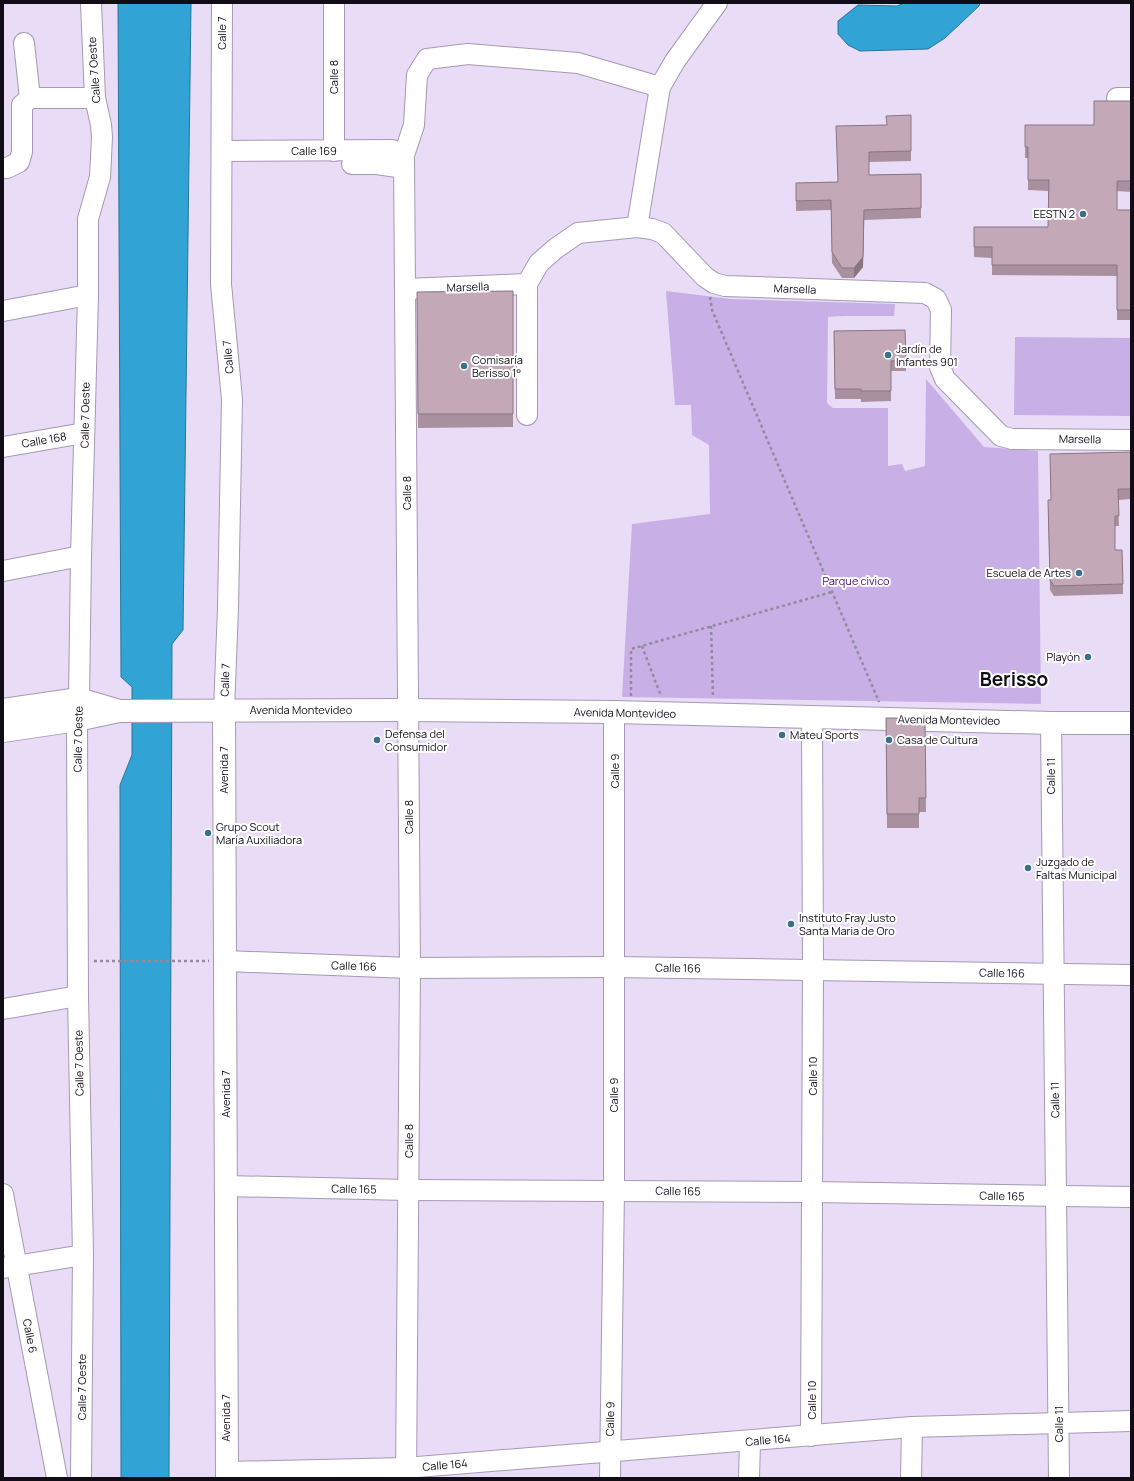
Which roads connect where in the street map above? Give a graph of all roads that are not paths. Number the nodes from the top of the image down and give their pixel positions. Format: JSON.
{"nodes":[{"id":1,"x":91,"y":3,"type":"edge"},
{"id":2,"x":222,"y":3,"type":"edge"},
{"id":3,"x":334,"y":3,"type":"edge"},
{"id":4,"x":717,"y":3,"type":"edge"},
{"id":5,"x":24,"y":43,"type":"dead end"},
{"id":6,"x":660,"y":87,"type":"junction"},
{"id":7,"x":30,"y":98,"type":"junction"},
{"id":8,"x":94,"y":98,"type":"junction"},
{"id":9,"x":334,"y":151,"type":"junction"},
{"id":10,"x":222,"y":158,"type":"junction"},
{"id":11,"x":404,"y":162,"type":"junction"},
{"id":12,"x":3,"y":168,"type":"edge"},
{"id":13,"x":637,"y":227,"type":"junction"},
{"id":14,"x":527,"y":284,"type":"junction"},
{"id":15,"x":405,"y":289,"type":"junction"},
{"id":16,"x":88,"y":295,"type":"junction"},
{"id":17,"x":3,"y":311,"type":"edge"},
{"id":18,"x":527,"y":415,"type":"dead end"},
{"id":19,"x":84,"y":433,"type":"junction"},
{"id":20,"x":1131,"y":440,"type":"edge"},
{"id":21,"x":3,"y":447,"type":"edge"},
{"id":22,"x":81,"y":556,"type":"junction"},
{"id":23,"x":3,"y":571,"type":"edge"},
{"id":24,"x":78,"y":709,"type":"junction"},
{"id":25,"x":3,"y":710,"type":"edge"},
{"id":26,"x":224,"y":710,"type":"junction"},
{"id":27,"x":408,"y":710,"type":"junction"},
{"id":28,"x":623,"y":712,"type":"junction"},
{"id":29,"x":812,"y":717,"type":"junction"},
{"id":30,"x":1051,"y":723,"type":"junction"},
{"id":31,"x":1131,"y":723,"type":"edge"},
{"id":32,"x":3,"y":730,"type":"edge"},
{"id":33,"x":226,"y":961,"type":"junction"},
{"id":34,"x":615,"y":967,"type":"junction"},
{"id":35,"x":410,"y":968,"type":"junction"},
{"id":36,"x":813,"y":969,"type":"junction"},
{"id":37,"x":1053,"y":974,"type":"junction"},
{"id":38,"x":1131,"y":975,"type":"edge"},
{"id":39,"x":78,"y":996,"type":"junction"},
{"id":40,"x":3,"y":1009,"type":"edge"},
{"id":41,"x":226,"y":1186,"type":"junction"},
{"id":42,"x":408,"y":1190,"type":"junction"},
{"id":43,"x":614,"y":1190,"type":"junction"},
{"id":44,"x":813,"y":1192,"type":"junction"},
{"id":45,"x":3,"y":1194,"type":"edge"},
{"id":46,"x":1056,"y":1197,"type":"junction"},
{"id":47,"x":1131,"y":1197,"type":"edge"},
{"id":48,"x":83,"y":1255,"type":"junction"},
{"id":49,"x":10,"y":1267,"type":"edge"},
{"id":50,"x":1131,"y":1421,"type":"edge"},
{"id":51,"x":1059,"y":1422,"type":"junction"},
{"id":52,"x":912,"y":1427,"type":"junction"},
{"id":53,"x":811,"y":1436,"type":"junction"},
{"id":54,"x":750,"y":1441,"type":"junction"},
{"id":55,"x":609,"y":1451,"type":"junction"},
{"id":56,"x":405,"y":1473,"type":"edge"},
{"id":57,"x":227,"y":1475,"type":"edge"},
{"id":58,"x":57,"y":1478,"type":"edge"},
{"id":59,"x":81,"y":1478,"type":"edge"},
{"id":60,"x":610,"y":1478,"type":"edge"},
{"id":61,"x":749,"y":1478,"type":"edge"},
{"id":62,"x":912,"y":1478,"type":"edge"},
{"id":63,"x":1060,"y":1478,"type":"edge"}],
"edges":[{"from":1,"to":8,"type":"street","name":"Calle 7 Oeste"},
{"from":2,"to":10,"type":"street","name":"Calle 7"},
{"from":3,"to":9,"type":"street","name":"Calle 8"},
{"from":4,"to":6,"type":"street"},
{"from":5,"to":7,"type":"street"},
{"from":6,"to":11,"type":"street","name":"Calle 8"},
{"from":6,"to":13,"type":"street"},
{"from":7,"to":8,"type":"street"},
{"from":7,"to":12,"type":"street"},
{"from":8,"to":16,"type":"street","name":"Calle 7 Oeste"},
{"from":9,"to":10,"type":"street","name":"Calle 169"},
{"from":9,"to":11,"type":"street","name":"Calle 169"},
{"from":10,"to":11,"type":"street","name":"Calle 169"},
{"from":10,"to":26,"type":"street","name":"Calle 7"},
{"from":11,"to":15,"type":"street","name":"Calle 8"},
{"from":13,"to":14,"type":"street","name":"Marsella"},
{"from":13,"to":20,"type":"street","name":"Marsella"},
{"from":14,"to":15,"type":"street","name":"Marsella"},
{"from":14,"to":18,"type":"street"},
{"from":15,"to":27,"type":"street","name":"Calle 8"},
{"from":16,"to":17,"type":"street"},
{"from":16,"to":19,"type":"street","name":"Calle 7 Oeste"},
{"from":19,"to":21,"type":"street","name":"Calle 168"},
{"from":19,"to":22,"type":"street","name":"Calle 7 Oeste"},
{"from":22,"to":23,"type":"street"},
{"from":22,"to":24,"type":"street","name":"Calle 7 Oeste"},
{"from":24,"to":25,"type":"main road","name":"Avenida Montevideo"},
{"from":24,"to":26,"type":"main road","name":"Avenida Montevideo"},
{"from":24,"to":32,"type":"main road","name":"Avenida Montevideo"},
{"from":24,"to":39,"type":"street","name":"Calle 7 Oeste"},
{"from":26,"to":27,"type":"main road","name":"Avenida Montevideo"},
{"from":26,"to":33,"type":"main road","name":"Avenida 7"},
{"from":27,"to":28,"type":"main road","name":"Avenida Montevideo"},
{"from":27,"to":35,"type":"street","name":"Calle 8"},
{"from":28,"to":29,"type":"main road","name":"Avenida Montevideo"},
{"from":28,"to":34,"type":"street","name":"Calle 9"},
{"from":29,"to":30,"type":"main road","name":"Avenida Montevideo"},
{"from":29,"to":36,"type":"street","name":"Calle 10"},
{"from":30,"to":31,"type":"main road","name":"Avenida Montevideo"},
{"from":30,"to":37,"type":"street","name":"Calle 11"},
{"from":33,"to":35,"type":"street","name":"Calle 166"},
{"from":33,"to":41,"type":"main road","name":"Avenida 7"},
{"from":34,"to":35,"type":"street","name":"Calle 166"},
{"from":34,"to":36,"type":"street","name":"Calle 166"},
{"from":34,"to":43,"type":"street","name":"Calle 9"},
{"from":35,"to":42,"type":"street","name":"Calle 8"},
{"from":36,"to":37,"type":"street","name":"Calle 166"},
{"from":36,"to":44,"type":"street","name":"Calle 10"},
{"from":37,"to":38,"type":"street","name":"Calle 166"},
{"from":37,"to":46,"type":"street","name":"Calle 11"},
{"from":39,"to":40,"type":"street"},
{"from":39,"to":48,"type":"street","name":"Calle 7 Oeste"},
{"from":41,"to":42,"type":"street","name":"Calle 165"},
{"from":41,"to":57,"type":"main road","name":"Avenida 7"},
{"from":42,"to":43,"type":"street","name":"Calle 165"},
{"from":42,"to":56,"type":"street","name":"Calle 8"},
{"from":43,"to":44,"type":"street","name":"Calle 165"},
{"from":43,"to":55,"type":"street","name":"Calle 9"},
{"from":44,"to":46,"type":"street","name":"Calle 165"},
{"from":44,"to":53,"type":"street","name":"Calle 10"},
{"from":45,"to":49,"type":"street","name":"Calle 6"},
{"from":46,"to":47,"type":"street","name":"Calle 165"},
{"from":46,"to":51,"type":"street","name":"Calle 11"},
{"from":48,"to":49,"type":"street"},
{"from":48,"to":59,"type":"street","name":"Calle 7 Oeste"},
{"from":49,"to":58,"type":"street","name":"Calle 6"},
{"from":50,"to":51,"type":"street","name":"Calle 164"},
{"from":51,"to":52,"type":"street","name":"Calle 164"},
{"from":51,"to":63,"type":"street","name":"Calle 11"},
{"from":52,"to":53,"type":"street","name":"Calle 164"},
{"from":52,"to":62,"type":"street"},
{"from":53,"to":54,"type":"street","name":"Calle 164"},
{"from":54,"to":55,"type":"street","name":"Calle 164"},
{"from":54,"to":61,"type":"street"},
{"from":55,"to":56,"type":"street","name":"Calle 164"},
{"from":55,"to":60,"type":"street","name":"Calle 9"},
{"from":56,"to":57,"type":"street","name":"Calle 164"}]}
